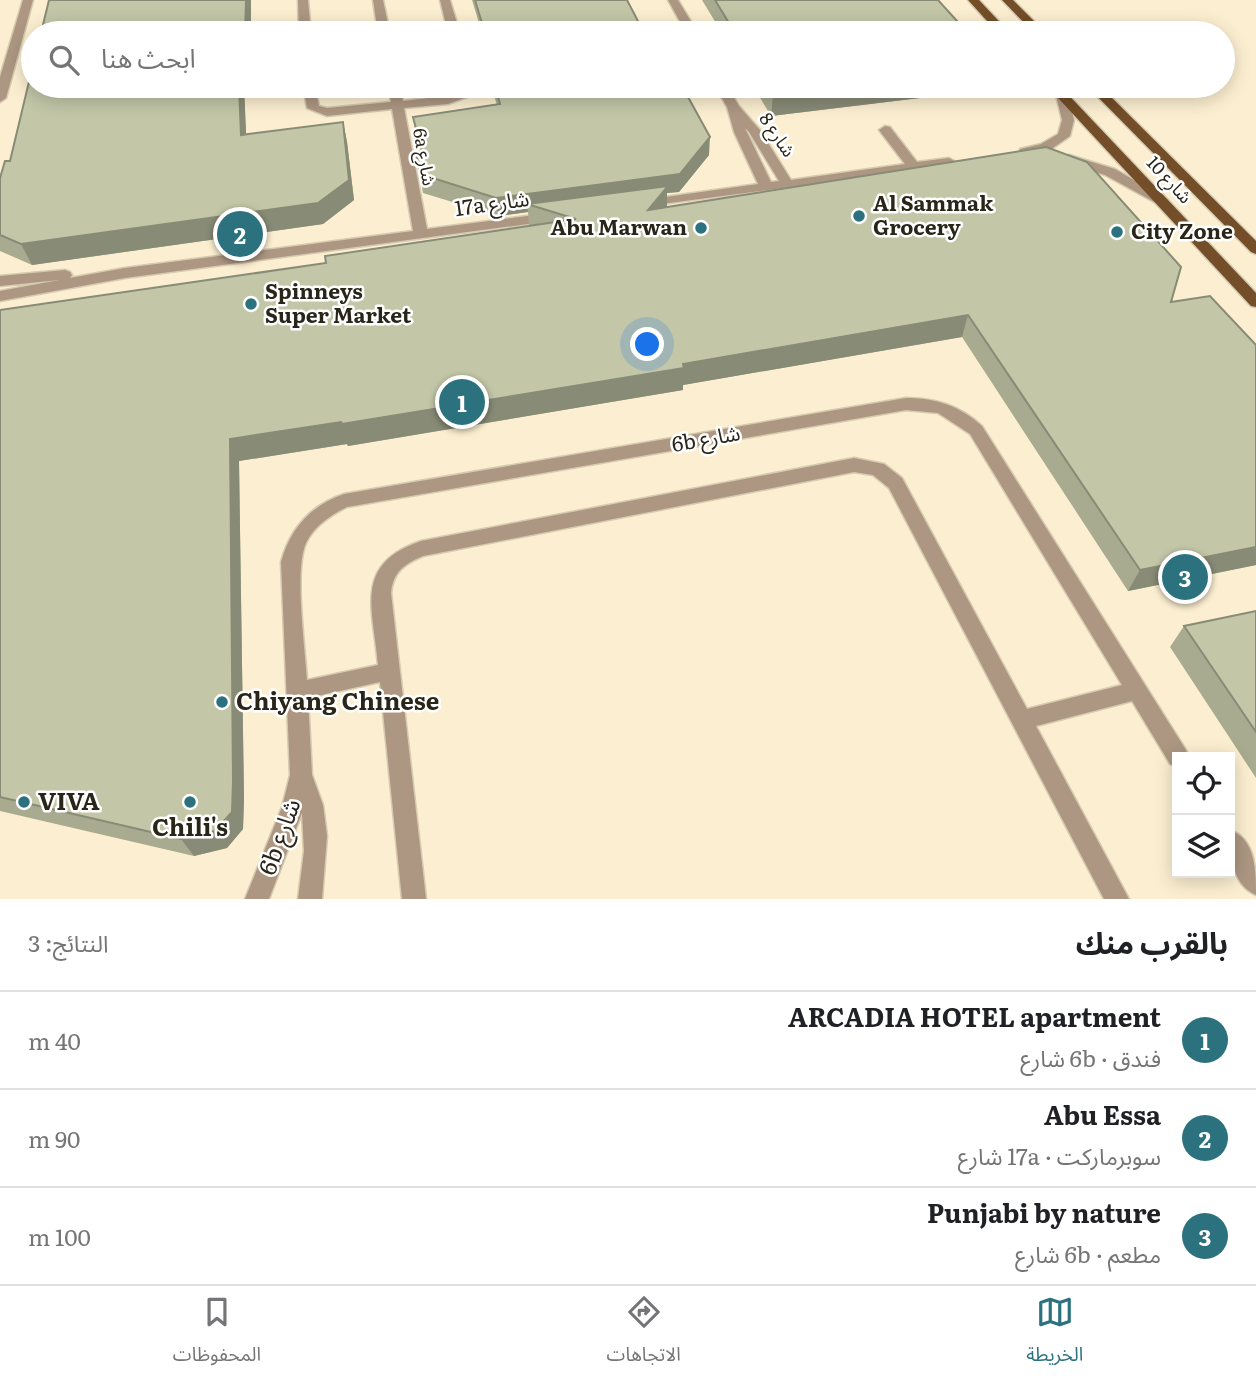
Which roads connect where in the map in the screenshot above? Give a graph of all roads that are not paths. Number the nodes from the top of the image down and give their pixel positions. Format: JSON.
{"nodes":[{"id":1,"x":27,"y":0,"type":"edge"},
{"id":2,"x":303,"y":0,"type":"edge"},
{"id":3,"x":378,"y":0,"type":"edge"},
{"id":4,"x":445,"y":0,"type":"edge"},
{"id":5,"x":673,"y":0,"type":"edge"},
{"id":6,"x":973,"y":0,"type":"edge"},
{"id":7,"x":1011,"y":2,"type":"edge"},
{"id":8,"x":21,"y":21,"type":"edge"},
{"id":9,"x":304,"y":21,"type":"edge"},
{"id":10,"x":382,"y":21,"type":"edge"},
{"id":11,"x":451,"y":21,"type":"edge"},
{"id":12,"x":685,"y":21,"type":"edge"},
{"id":13,"x":993,"y":21,"type":"edge"},
{"id":14,"x":1029,"y":21,"type":"edge"},
{"id":15,"x":21,"y":22,"type":"edge"},
{"id":16,"x":0,"y":98,"type":"edge"},
{"id":17,"x":310,"y":98,"type":"edge"},
{"id":18,"x":396,"y":98,"type":"edge"},
{"id":19,"x":449,"y":98,"type":"edge"},
{"id":20,"x":728,"y":98,"type":"edge"},
{"id":21,"x":1060,"y":98,"type":"edge"},
{"id":22,"x":1065,"y":98,"type":"edge"},
{"id":23,"x":1105,"y":98,"type":"edge"},
{"id":24,"x":397,"y":105,"type":"junction"},
{"id":25,"x":733,"y":107,"type":"junction"},
{"id":26,"x":885,"y":130,"type":"dead end"},
{"id":27,"x":1031,"y":151,"type":"junction"},
{"id":28,"x":1011,"y":154,"type":"edge"},
{"id":29,"x":969,"y":160,"type":"edge"},
{"id":30,"x":914,"y":167,"type":"junction"},
{"id":31,"x":788,"y":185,"type":"junction"},
{"id":32,"x":766,"y":187,"type":"junction"},
{"id":33,"x":1161,"y":200,"type":"junction"},
{"id":34,"x":635,"y":205,"type":"edge"},
{"id":35,"x":568,"y":215,"type":"edge"},
{"id":36,"x":421,"y":234,"type":"junction"},
{"id":37,"x":1256,"y":249,"type":"edge"},
{"id":38,"x":125,"y":272,"type":"junction"},
{"id":39,"x":0,"y":281,"type":"edge"},
{"id":40,"x":0,"y":296,"type":"edge"},
{"id":41,"x":1256,"y":302,"type":"edge"},
{"id":42,"x":391,"y":671,"type":"junction"},
{"id":43,"x":1137,"y":690,"type":"junction"},
{"id":44,"x":298,"y":691,"type":"junction"},
{"id":45,"x":1022,"y":720,"type":"junction"},
{"id":46,"x":1175,"y":752,"type":"edge"},
{"id":47,"x":301,"y":775,"type":"junction"},
{"id":48,"x":1235,"y":849,"type":"edge"},
{"id":49,"x":1256,"y":883,"type":"edge"},
{"id":50,"x":257,"y":899,"type":"edge"},
{"id":51,"x":310,"y":899,"type":"edge"},
{"id":52,"x":414,"y":899,"type":"edge"},
{"id":53,"x":1118,"y":899,"type":"edge"}],
"edges":[{"from":1,"to":8,"type":"street"},
{"from":2,"to":9,"type":"street"},
{"from":3,"to":10,"type":"street"},
{"from":4,"to":11,"type":"street"},
{"from":5,"to":12,"type":"street"},
{"from":6,"to":13,"type":"main road"},
{"from":7,"to":14,"type":"main road"},
{"from":15,"to":16,"type":"street"},
{"from":17,"to":24,"type":"street"},
{"from":18,"to":24,"type":"street","name":"6a شارع"},
{"from":19,"to":24,"type":"street"},
{"from":20,"to":25,"type":"street","name":"شارع 8"},
{"from":21,"to":27,"type":"street"},
{"from":22,"to":33,"type":"main road","name":"شارع 10"},
{"from":23,"to":37,"type":"main road","name":"شارع 10"},
{"from":24,"to":36,"type":"street","name":"6a شارع"},
{"from":25,"to":31,"type":"street","name":"شارع 8"},
{"from":25,"to":32,"type":"street","name":"شارع 8"},
{"from":26,"to":30,"type":"street"},
{"from":27,"to":28,"type":"street"},
{"from":27,"to":33,"type":"street"},
{"from":29,"to":30,"type":"street"},
{"from":30,"to":31,"type":"street"},
{"from":31,"to":32,"type":"street"},
{"from":32,"to":34,"type":"street"},
{"from":33,"to":41,"type":"main road","name":"شارع 10"},
{"from":35,"to":36,"type":"street","name":"17a شارع"},
{"from":36,"to":38,"type":"street","name":"17a شارع"},
{"from":38,"to":39,"type":"street"},
{"from":38,"to":40,"type":"street"},
{"from":42,"to":44,"type":"street"},
{"from":42,"to":45,"type":"street"},
{"from":42,"to":52,"type":"street"},
{"from":43,"to":44,"type":"street","name":"6b شارع"},
{"from":43,"to":45,"type":"street"},
{"from":43,"to":46,"type":"street","name":"6b شارع"},
{"from":44,"to":47,"type":"street","name":"6b شارع"},
{"from":45,"to":53,"type":"street"},
{"from":47,"to":50,"type":"street","name":"6b شارع"},
{"from":47,"to":51,"type":"street","name":"6b شارع"},
{"from":48,"to":49,"type":"street"}]}
